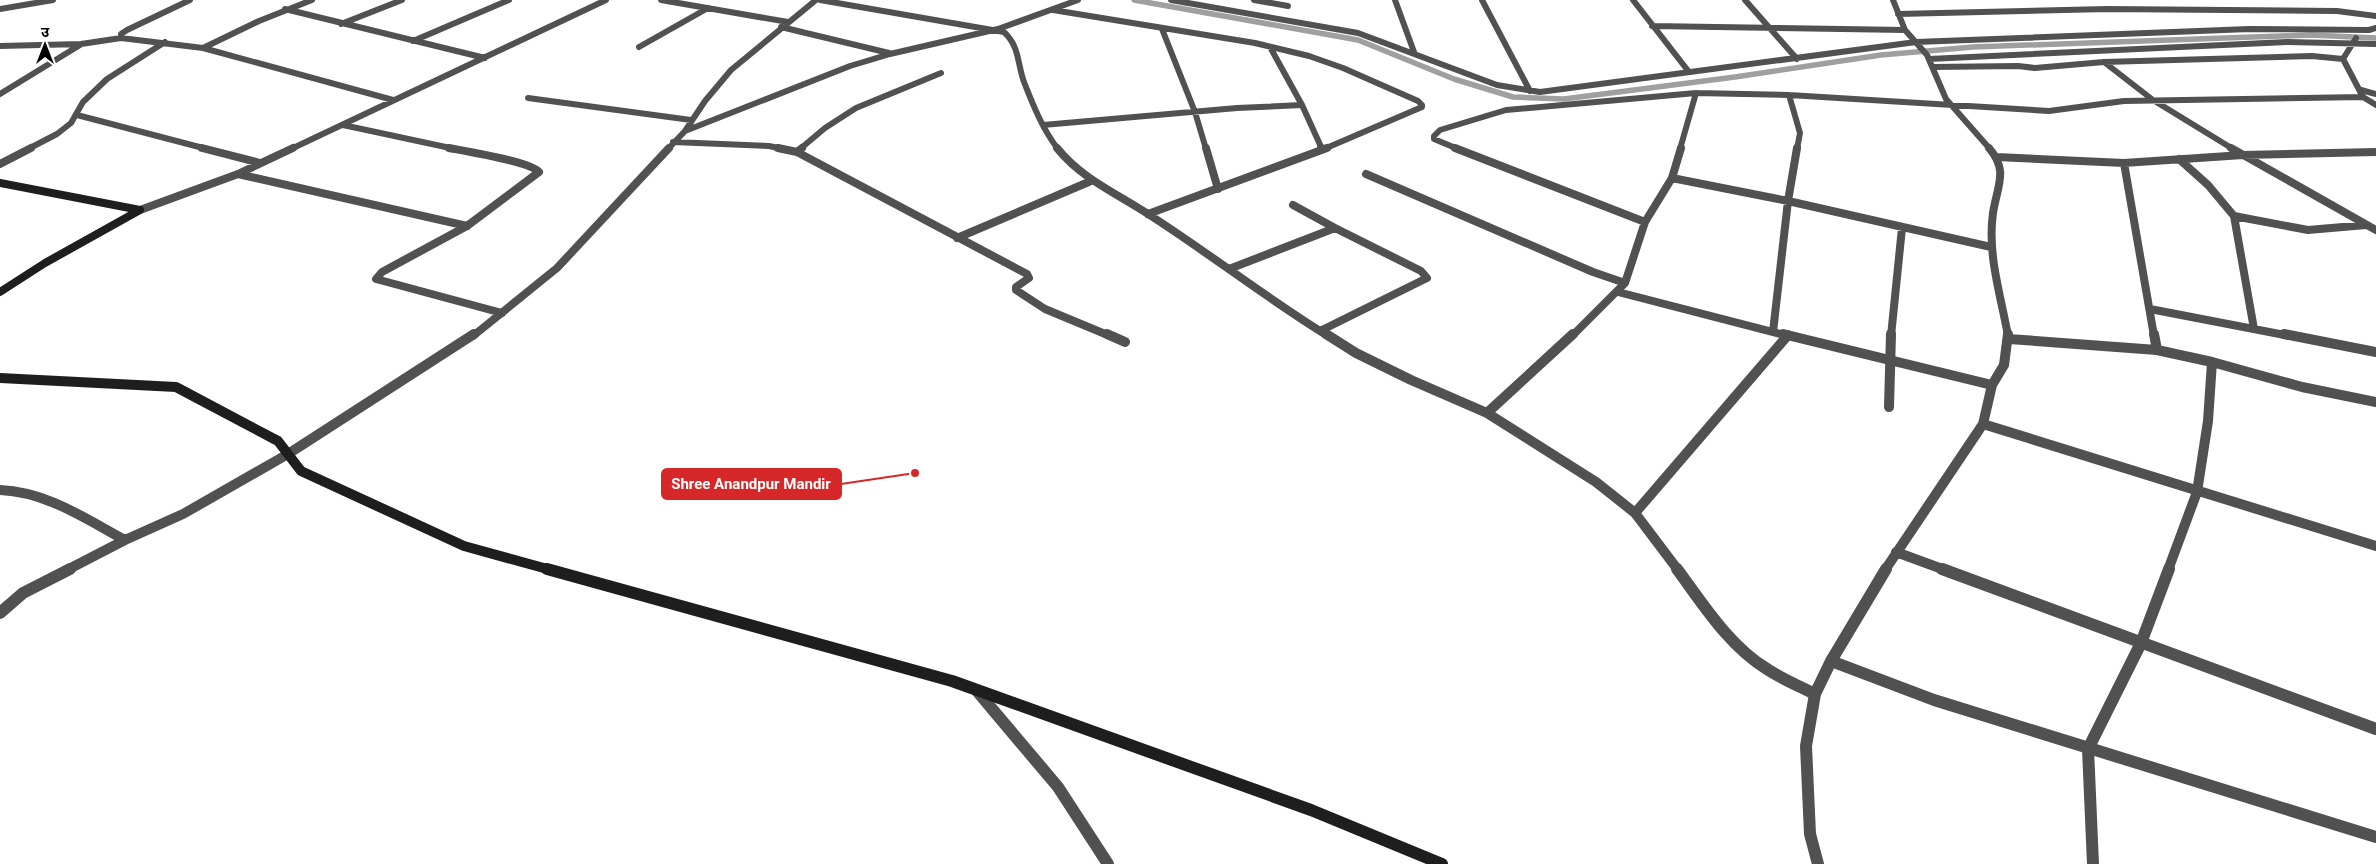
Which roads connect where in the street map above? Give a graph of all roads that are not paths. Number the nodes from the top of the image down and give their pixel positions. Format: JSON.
{"nodes":[{"id":1,"x":54,"y":0,"type":"edge"},
{"id":2,"x":190,"y":0,"type":"edge"},
{"id":3,"x":312,"y":0,"type":"edge"},
{"id":4,"x":402,"y":0,"type":"edge"},
{"id":5,"x":509,"y":0,"type":"edge"},
{"id":6,"x":606,"y":0,"type":"edge"},
{"id":7,"x":661,"y":0,"type":"edge"},
{"id":8,"x":816,"y":0,"type":"edge"},
{"id":9,"x":820,"y":0,"type":"edge"},
{"id":10,"x":1078,"y":0,"type":"edge"},
{"id":11,"x":1172,"y":0,"type":"edge"},
{"id":12,"x":1254,"y":0,"type":"edge"},
{"id":13,"x":1395,"y":0,"type":"edge"},
{"id":14,"x":1482,"y":0,"type":"edge"},
{"id":15,"x":1632,"y":0,"type":"edge"},
{"id":16,"x":1745,"y":0,"type":"edge"},
{"id":17,"x":1893,"y":0,"type":"edge"},
{"id":18,"x":1288,"y":6,"type":"dead end"},
{"id":19,"x":708,"y":8,"type":"junction"},
{"id":20,"x":0,"y":9,"type":"edge"},
{"id":21,"x":285,"y":9,"type":"junction"},
{"id":22,"x":1053,"y":10,"type":"junction"},
{"id":23,"x":1898,"y":14,"type":"junction"},
{"id":24,"x":2376,"y":16,"type":"edge"},
{"id":25,"x":341,"y":24,"type":"junction"},
{"id":26,"x":784,"y":25,"type":"junction"},
{"id":27,"x":1652,"y":26,"type":"junction"},
{"id":28,"x":1770,"y":27,"type":"junction"},
{"id":29,"x":998,"y":29,"type":"junction"},
{"id":30,"x":1162,"y":29,"type":"junction"},
{"id":31,"x":2373,"y":29,"type":"edge"},
{"id":32,"x":1905,"y":30,"type":"junction"},
{"id":33,"x":121,"y":38,"type":"junction"},
{"id":34,"x":413,"y":41,"type":"junction"},
{"id":35,"x":2353,"y":41,"type":"junction"},
{"id":36,"x":165,"y":42,"type":"junction"},
{"id":37,"x":81,"y":44,"type":"junction"},
{"id":38,"x":2376,"y":44,"type":"edge"},
{"id":39,"x":0,"y":46,"type":"edge"},
{"id":40,"x":639,"y":47,"type":"dead end"},
{"id":41,"x":1270,"y":47,"type":"junction"},
{"id":42,"x":203,"y":48,"type":"junction"},
{"id":43,"x":1414,"y":52,"type":"junction"},
{"id":44,"x":890,"y":54,"type":"junction"},
{"id":45,"x":1925,"y":54,"type":"junction"},
{"id":46,"x":485,"y":58,"type":"junction"},
{"id":47,"x":1797,"y":59,"type":"junction"},
{"id":48,"x":2343,"y":59,"type":"junction"},
{"id":49,"x":2104,"y":62,"type":"junction"},
{"id":50,"x":1689,"y":72,"type":"junction"},
{"id":51,"x":941,"y":73,"type":"dead end"},
{"id":52,"x":1530,"y":91,"type":"junction"},
{"id":53,"x":1696,"y":93,"type":"junction"},
{"id":54,"x":0,"y":94,"type":"edge"},
{"id":55,"x":2362,"y":94,"type":"junction"},
{"id":56,"x":2376,"y":94,"type":"edge"},
{"id":57,"x":1789,"y":95,"type":"junction"},
{"id":58,"x":528,"y":98,"type":"dead end"},
{"id":59,"x":392,"y":100,"type":"junction"},
{"id":60,"x":2153,"y":100,"type":"junction"},
{"id":61,"x":1302,"y":105,"type":"junction"},
{"id":62,"x":1952,"y":105,"type":"junction"},
{"id":63,"x":2376,"y":105,"type":"edge"},
{"id":64,"x":1196,"y":112,"type":"junction"},
{"id":65,"x":77,"y":115,"type":"junction"},
{"id":66,"x":691,"y":120,"type":"junction"},
{"id":67,"x":1043,"y":125,"type":"junction"},
{"id":68,"x":343,"y":126,"type":"junction"},
{"id":69,"x":685,"y":131,"type":"junction"},
{"id":70,"x":673,"y":142,"type":"junction"},
{"id":71,"x":1322,"y":150,"type":"junction"},
{"id":72,"x":797,"y":152,"type":"junction"},
{"id":73,"x":2376,"y":152,"type":"edge"},
{"id":74,"x":2244,"y":155,"type":"junction"},
{"id":75,"x":1997,"y":157,"type":"junction"},
{"id":76,"x":2179,"y":159,"type":"junction"},
{"id":77,"x":260,"y":163,"type":"junction"},
{"id":78,"x":2124,"y":163,"type":"junction"},
{"id":79,"x":0,"y":164,"type":"edge"},
{"id":80,"x":238,"y":174,"type":"junction"},
{"id":81,"x":1366,"y":174,"type":"dead end"},
{"id":82,"x":1672,"y":178,"type":"junction"},
{"id":83,"x":1091,"y":181,"type":"junction"},
{"id":84,"x":0,"y":183,"type":"edge"},
{"id":85,"x":1218,"y":189,"type":"junction"},
{"id":86,"x":1788,"y":201,"type":"junction"},
{"id":87,"x":1293,"y":205,"type":"dead end"},
{"id":88,"x":140,"y":210,"type":"junction"},
{"id":89,"x":1148,"y":214,"type":"junction"},
{"id":90,"x":2234,"y":216,"type":"junction"},
{"id":91,"x":1646,"y":222,"type":"junction"},
{"id":92,"x":2376,"y":224,"type":"edge"},
{"id":93,"x":2366,"y":225,"type":"junction"},
{"id":94,"x":467,"y":226,"type":"junction"},
{"id":95,"x":1335,"y":228,"type":"junction"},
{"id":96,"x":1902,"y":228,"type":"junction"},
{"id":97,"x":2376,"y":230,"type":"edge"},
{"id":98,"x":957,"y":238,"type":"junction"},
{"id":99,"x":1991,"y":247,"type":"junction"},
{"id":100,"x":1228,"y":269,"type":"junction"},
{"id":101,"x":1625,"y":283,"type":"junction"},
{"id":102,"x":0,"y":292,"type":"edge"},
{"id":103,"x":1618,"y":292,"type":"junction"},
{"id":104,"x":2150,"y":309,"type":"junction"},
{"id":105,"x":502,"y":313,"type":"junction"},
{"id":106,"x":2254,"y":329,"type":"junction"},
{"id":107,"x":1320,"y":331,"type":"junction"},
{"id":108,"x":1773,"y":332,"type":"junction"},
{"id":109,"x":1788,"y":335,"type":"junction"},
{"id":110,"x":2009,"y":339,"type":"junction"},
{"id":111,"x":1125,"y":342,"type":"dead end"},
{"id":112,"x":2157,"y":350,"type":"junction"},
{"id":113,"x":2376,"y":352,"type":"edge"},
{"id":114,"x":1890,"y":362,"type":"junction"},
{"id":115,"x":2212,"y":362,"type":"junction"},
{"id":116,"x":0,"y":378,"type":"edge"},
{"id":117,"x":1992,"y":385,"type":"junction"},
{"id":118,"x":2376,"y":402,"type":"edge"},
{"id":119,"x":1889,"y":407,"type":"dead end"},
{"id":120,"x":1486,"y":413,"type":"junction"},
{"id":121,"x":1983,"y":424,"type":"junction"},
{"id":122,"x":288,"y":454,"type":"junction"},
{"id":123,"x":0,"y":490,"type":"edge"},
{"id":124,"x":2197,"y":492,"type":"junction"},
{"id":125,"x":1635,"y":513,"type":"junction"},
{"id":126,"x":125,"y":540,"type":"junction"},
{"id":127,"x":2376,"y":546,"type":"edge"},
{"id":128,"x":1896,"y":552,"type":"junction"},
{"id":129,"x":0,"y":613,"type":"edge"},
{"id":130,"x":2141,"y":642,"type":"junction"},
{"id":131,"x":1831,"y":661,"type":"junction"},
{"id":132,"x":977,"y":691,"type":"junction"},
{"id":133,"x":1815,"y":694,"type":"junction"},
{"id":134,"x":2376,"y":729,"type":"edge"},
{"id":135,"x":2088,"y":749,"type":"junction"},
{"id":136,"x":2376,"y":837,"type":"edge"},
{"id":137,"x":1108,"y":864,"type":"edge"},
{"id":138,"x":1442,"y":864,"type":"edge"},
{"id":139,"x":1818,"y":864,"type":"edge"},
{"id":140,"x":2093,"y":864,"type":"edge"}],
"edges":[{"from":1,"to":20,"type":"street"},
{"from":2,"to":33,"type":"street"},
{"from":3,"to":21,"type":"street"},
{"from":4,"to":25,"type":"street"},
{"from":5,"to":34,"type":"street"},
{"from":6,"to":46,"type":"street"},
{"from":7,"to":19,"type":"street"},
{"from":8,"to":26,"type":"street"},
{"from":9,"to":29,"type":"street"},
{"from":10,"to":22,"type":"street"},
{"from":11,"to":43,"type":"street"},
{"from":12,"to":18,"type":"street"},
{"from":13,"to":43,"type":"street"},
{"from":14,"to":52,"type":"street"},
{"from":15,"to":27,"type":"street"},
{"from":16,"to":28,"type":"street"},
{"from":17,"to":23,"type":"street"},
{"from":19,"to":26,"type":"street"},
{"from":19,"to":40,"type":"street"},
{"from":21,"to":25,"type":"street"},
{"from":21,"to":42,"type":"street"},
{"from":22,"to":29,"type":"street"},
{"from":22,"to":30,"type":"street"},
{"from":23,"to":24,"type":"street"},
{"from":23,"to":32,"type":"street"},
{"from":25,"to":34,"type":"street"},
{"from":26,"to":44,"type":"street"},
{"from":26,"to":66,"type":"street"},
{"from":27,"to":28,"type":"street"},
{"from":27,"to":50,"type":"street"},
{"from":28,"to":32,"type":"street"},
{"from":28,"to":47,"type":"street"},
{"from":29,"to":44,"type":"street"},
{"from":29,"to":67,"type":"street"},
{"from":30,"to":41,"type":"street"},
{"from":30,"to":64,"type":"street"},
{"from":31,"to":35,"type":"street"},
{"from":31,"to":45,"type":"street"},
{"from":32,"to":45,"type":"street"},
{"from":33,"to":36,"type":"street"},
{"from":33,"to":37,"type":"street"},
{"from":34,"to":46,"type":"street"},
{"from":35,"to":38,"type":"street"},
{"from":35,"to":45,"type":"street"},
{"from":35,"to":48,"type":"street"},
{"from":36,"to":42,"type":"street"},
{"from":36,"to":65,"type":"street"},
{"from":37,"to":39,"type":"street"},
{"from":37,"to":54,"type":"street"},
{"from":41,"to":61,"type":"street"},
{"from":41,"to":71,"type":"street"},
{"from":42,"to":59,"type":"street"},
{"from":43,"to":52,"type":"street"},
{"from":44,"to":69,"type":"street"},
{"from":45,"to":47,"type":"street"},
{"from":45,"to":49,"type":"street"},
{"from":45,"to":62,"type":"street"},
{"from":46,"to":59,"type":"street"},
{"from":47,"to":50,"type":"street"},
{"from":48,"to":49,"type":"street"},
{"from":48,"to":55,"type":"street"},
{"from":49,"to":60,"type":"street"},
{"from":50,"to":52,"type":"street"},
{"from":51,"to":72,"type":"street"},
{"from":53,"to":57,"type":"street"},
{"from":53,"to":82,"type":"street"},
{"from":53,"to":91,"type":"street"},
{"from":55,"to":56,"type":"street"},
{"from":55,"to":60,"type":"street"},
{"from":55,"to":63,"type":"street"},
{"from":57,"to":62,"type":"street"},
{"from":57,"to":86,"type":"street"},
{"from":58,"to":66,"type":"street"},
{"from":59,"to":68,"type":"street"},
{"from":60,"to":62,"type":"street"},
{"from":60,"to":74,"type":"street"},
{"from":61,"to":64,"type":"street"},
{"from":61,"to":71,"type":"street"},
{"from":62,"to":75,"type":"street"},
{"from":64,"to":67,"type":"street"},
{"from":64,"to":85,"type":"street"},
{"from":65,"to":77,"type":"street"},
{"from":65,"to":79,"type":"street"},
{"from":66,"to":69,"type":"street"},
{"from":67,"to":83,"type":"street"},
{"from":68,"to":77,"type":"street"},
{"from":68,"to":94,"type":"street"},
{"from":69,"to":70,"type":"street"},
{"from":70,"to":72,"type":"street"},
{"from":70,"to":105,"type":"street"},
{"from":71,"to":85,"type":"street"},
{"from":72,"to":98,"type":"street"},
{"from":73,"to":74,"type":"street"},
{"from":74,"to":76,"type":"street"},
{"from":74,"to":93,"type":"street"},
{"from":75,"to":78,"type":"street"},
{"from":75,"to":99,"type":"street"},
{"from":76,"to":78,"type":"street"},
{"from":76,"to":90,"type":"street"},
{"from":77,"to":80,"type":"street"},
{"from":78,"to":104,"type":"street"},
{"from":80,"to":88,"type":"street"},
{"from":80,"to":94,"type":"street"},
{"from":81,"to":101,"type":"street"},
{"from":82,"to":86,"type":"street"},
{"from":82,"to":91,"type":"street"},
{"from":83,"to":89,"type":"street"},
{"from":83,"to":98,"type":"street"},
{"from":84,"to":88,"type":"street"},
{"from":85,"to":89,"type":"street"},
{"from":86,"to":96,"type":"street"},
{"from":86,"to":108,"type":"street"},
{"from":87,"to":95,"type":"street"},
{"from":88,"to":102,"type":"street"},
{"from":89,"to":100,"type":"street"},
{"from":90,"to":93,"type":"street"},
{"from":90,"to":106,"type":"street"},
{"from":91,"to":101,"type":"street"},
{"from":92,"to":93,"type":"street"},
{"from":93,"to":97,"type":"street"},
{"from":94,"to":105,"type":"street"},
{"from":95,"to":100,"type":"street"},
{"from":95,"to":107,"type":"street"},
{"from":96,"to":99,"type":"street"},
{"from":96,"to":114,"type":"street"},
{"from":98,"to":111,"type":"street"},
{"from":99,"to":110,"type":"street"},
{"from":100,"to":107,"type":"street"},
{"from":101,"to":103,"type":"street"},
{"from":103,"to":108,"type":"street"},
{"from":103,"to":120,"type":"street"},
{"from":104,"to":106,"type":"street"},
{"from":104,"to":112,"type":"street"},
{"from":105,"to":122,"type":"street"},
{"from":106,"to":113,"type":"street"},
{"from":107,"to":120,"type":"street"},
{"from":108,"to":109,"type":"street"},
{"from":109,"to":114,"type":"street"},
{"from":109,"to":125,"type":"street"},
{"from":110,"to":112,"type":"street"},
{"from":110,"to":117,"type":"street"},
{"from":112,"to":115,"type":"street"},
{"from":114,"to":117,"type":"street"},
{"from":114,"to":119,"type":"street"},
{"from":115,"to":118,"type":"street"},
{"from":115,"to":124,"type":"street"},
{"from":116,"to":122,"type":"street"},
{"from":117,"to":121,"type":"street"},
{"from":120,"to":125,"type":"street"},
{"from":121,"to":124,"type":"street"},
{"from":121,"to":128,"type":"street"},
{"from":122,"to":126,"type":"street"},
{"from":122,"to":132,"type":"street"},
{"from":123,"to":126,"type":"street"},
{"from":124,"to":127,"type":"street"},
{"from":124,"to":130,"type":"street"},
{"from":125,"to":133,"type":"street"},
{"from":126,"to":129,"type":"street"},
{"from":128,"to":130,"type":"street"},
{"from":128,"to":131,"type":"street"},
{"from":130,"to":134,"type":"street"},
{"from":130,"to":135,"type":"street"},
{"from":131,"to":133,"type":"street"},
{"from":131,"to":135,"type":"street"},
{"from":132,"to":137,"type":"street"},
{"from":132,"to":138,"type":"street"},
{"from":133,"to":139,"type":"street"},
{"from":135,"to":136,"type":"street"},
{"from":135,"to":140,"type":"street"}]}
